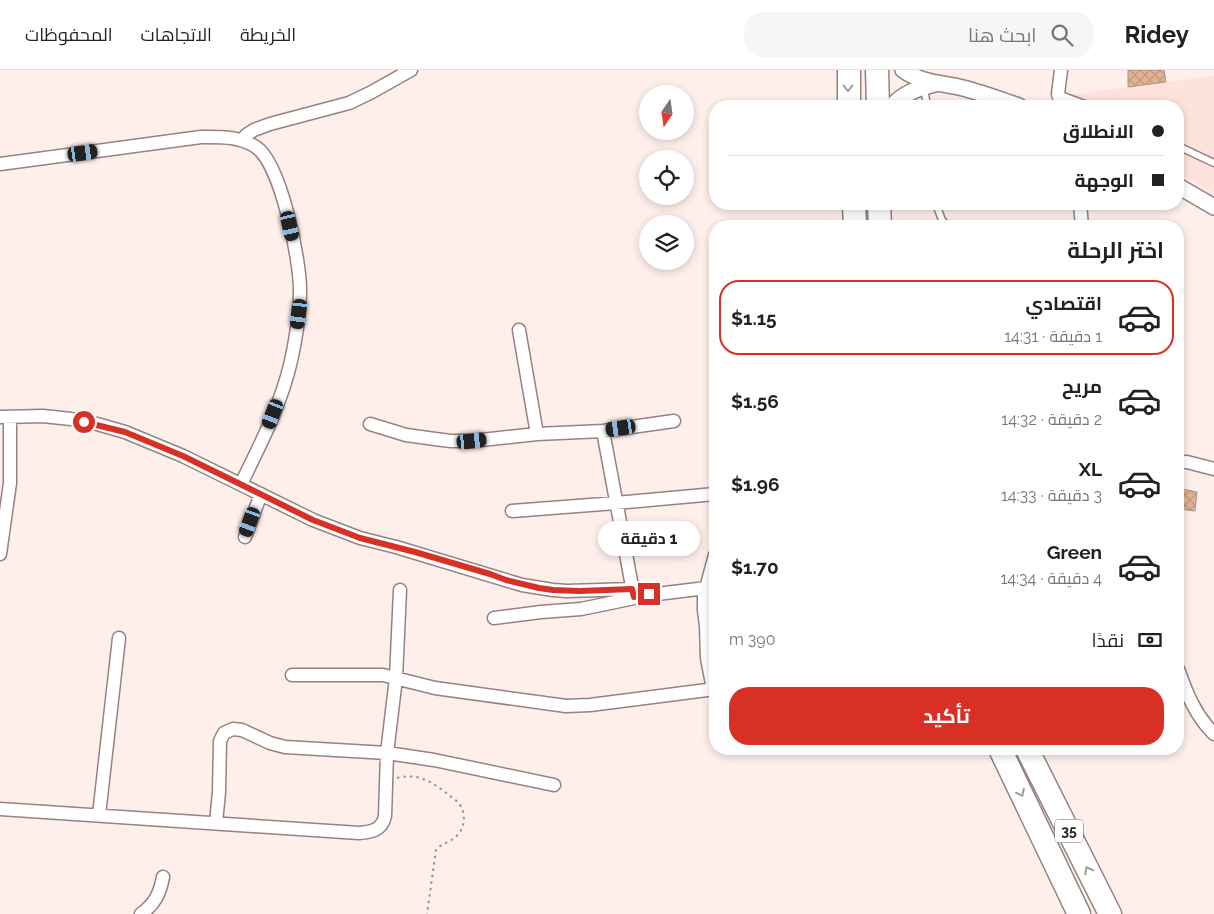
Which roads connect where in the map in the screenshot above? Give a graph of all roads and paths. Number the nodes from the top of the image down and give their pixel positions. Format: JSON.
{"nodes":[{"id":1,"x":411,"y":70,"type":"edge"},
{"id":2,"x":849,"y":70,"type":"edge"},
{"id":3,"x":877,"y":70,"type":"edge"},
{"id":4,"x":903,"y":70,"type":"edge"},
{"id":5,"x":1061,"y":70,"type":"edge"},
{"id":6,"x":931,"y":85,"type":"junction"},
{"id":7,"x":849,"y":100,"type":"edge"},
{"id":8,"x":878,"y":100,"type":"edge"},
{"id":9,"x":897,"y":100,"type":"edge"},
{"id":10,"x":927,"y":100,"type":"edge"},
{"id":11,"x":1001,"y":100,"type":"edge"},
{"id":12,"x":1060,"y":100,"type":"edge"},
{"id":13,"x":243,"y":140,"type":"junction"},
{"id":14,"x":1184,"y":149,"type":"edge"},
{"id":15,"x":1214,"y":163,"type":"edge"},
{"id":16,"x":0,"y":164,"type":"edge"},
{"id":17,"x":1184,"y":190,"type":"edge"},
{"id":18,"x":1214,"y":207,"type":"edge"},
{"id":19,"x":519,"y":330,"type":"dead end"},
{"id":20,"x":5,"y":417,"type":"edge"},
{"id":21,"x":674,"y":421,"type":"dead end"},
{"id":22,"x":370,"y":424,"type":"dead end"},
{"id":23,"x":603,"y":431,"type":"junction"},
{"id":24,"x":537,"y":434,"type":"junction"},
{"id":25,"x":1184,"y":462,"type":"edge"},
{"id":26,"x":1214,"y":469,"type":"edge"},
{"id":27,"x":241,"y":484,"type":"junction"},
{"id":28,"x":261,"y":494,"type":"junction"},
{"id":29,"x":709,"y":495,"type":"edge"},
{"id":30,"x":616,"y":503,"type":"junction"},
{"id":31,"x":512,"y":511,"type":"dead end"},
{"id":32,"x":245,"y":536,"type":"dead end"},
{"id":33,"x":0,"y":554,"type":"edge"},
{"id":34,"x":709,"y":577,"type":"edge"},
{"id":35,"x":706,"y":588,"type":"junction"},
{"id":36,"x":400,"y":590,"type":"dead end"},
{"id":37,"x":633,"y":593,"type":"junction"},
{"id":38,"x":494,"y":618,"type":"dead end"},
{"id":39,"x":120,"y":638,"type":"dead end"},
{"id":40,"x":709,"y":667,"type":"edge"},
{"id":41,"x":292,"y":675,"type":"dead end"},
{"id":42,"x":396,"y":678,"type":"junction"},
{"id":43,"x":1184,"y":686,"type":"edge"},
{"id":44,"x":709,"y":690,"type":"edge"},
{"id":45,"x":1214,"y":734,"type":"edge"},
{"id":46,"x":387,"y":753,"type":"junction"},
{"id":47,"x":1003,"y":755,"type":"edge"},
{"id":48,"x":1030,"y":755,"type":"edge"},
{"id":49,"x":386,"y":783,"type":"junction"},
{"id":50,"x":554,"y":785,"type":"dead end"},
{"id":51,"x":0,"y":809,"type":"edge"},
{"id":52,"x":99,"y":815,"type":"junction"},
{"id":53,"x":216,"y":823,"type":"junction"},
{"id":54,"x":164,"y":877,"type":"dead end"},
{"id":55,"x":141,"y":914,"type":"edge"},
{"id":56,"x":427,"y":914,"type":"edge"},
{"id":57,"x":1079,"y":914,"type":"edge"},
{"id":58,"x":1110,"y":914,"type":"edge"}],
"edges":[{"from":1,"to":13,"type":"street"},
{"from":2,"to":7,"type":"highway","one_way":true},
{"from":3,"to":8,"type":"highway"},
{"from":4,"to":6,"type":"street"},
{"from":5,"to":12,"type":"street"},
{"from":6,"to":9,"type":"street"},
{"from":6,"to":10,"type":"lane"},
{"from":6,"to":11,"type":"street"},
{"from":13,"to":16,"type":"street"},
{"from":13,"to":27,"type":"street"},
{"from":14,"to":15,"type":"lane"},
{"from":17,"to":18,"type":"street"},
{"from":19,"to":24,"type":"street"},
{"from":20,"to":27,"type":"street"},
{"from":20,"to":33,"type":"street"},
{"from":21,"to":23,"type":"street"},
{"from":22,"to":24,"type":"street"},
{"from":23,"to":24,"type":"street"},
{"from":23,"to":30,"type":"street"},
{"from":25,"to":26,"type":"street"},
{"from":27,"to":28,"type":"street"},
{"from":28,"to":32,"type":"street"},
{"from":28,"to":37,"type":"street"},
{"from":29,"to":30,"type":"street"},
{"from":30,"to":31,"type":"street"},
{"from":30,"to":37,"type":"street"},
{"from":34,"to":35,"type":"street"},
{"from":35,"to":37,"type":"street"},
{"from":35,"to":40,"type":"street"},
{"from":36,"to":42,"type":"street"},
{"from":37,"to":38,"type":"street"},
{"from":39,"to":52,"type":"street"},
{"from":41,"to":42,"type":"street"},
{"from":42,"to":44,"type":"street"},
{"from":42,"to":46,"type":"street"},
{"from":43,"to":45,"type":"street"},
{"from":46,"to":49,"type":"street"},
{"from":46,"to":50,"type":"street"},
{"from":46,"to":53,"type":"street"},
{"from":47,"to":57,"type":"highway","number":"35","one_way":true},
{"from":58,"to":48,"type":"highway","number":"35","one_way":true},
{"from":49,"to":53,"type":"street"},
{"from":49,"to":56,"type":"path"},
{"from":51,"to":52,"type":"street"},
{"from":52,"to":53,"type":"street"},
{"from":54,"to":55,"type":"street"}]}
